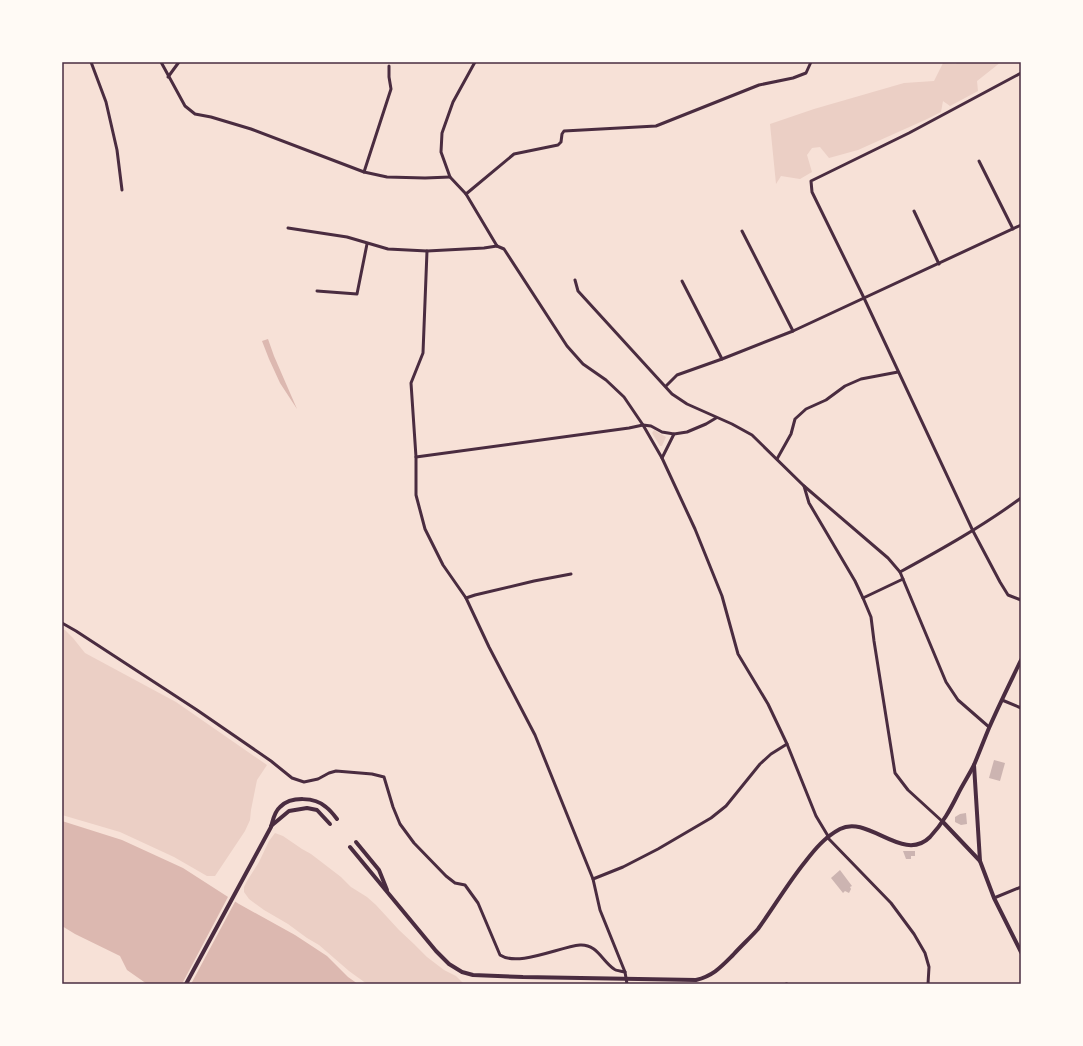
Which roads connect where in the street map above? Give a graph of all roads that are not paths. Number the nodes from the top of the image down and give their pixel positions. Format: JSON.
{"nodes":[{"id":1,"x":91,"y":62,"type":"edge"},
{"id":2,"x":161,"y":62,"type":"edge"},
{"id":3,"x":179,"y":62,"type":"edge"},
{"id":4,"x":475,"y":62,"type":"edge"},
{"id":5,"x":812,"y":62,"type":"edge"},
{"id":6,"x":389,"y":66,"type":"dead end"},
{"id":7,"x":1021,"y":73,"type":"edge"},
{"id":8,"x":168,"y":77,"type":"junction"},
{"id":9,"x":979,"y":161,"type":"dead end"},
{"id":10,"x":364,"y":172,"type":"junction"},
{"id":11,"x":450,"y":177,"type":"junction"},
{"id":12,"x":122,"y":190,"type":"dead end"},
{"id":13,"x":466,"y":194,"type":"junction"},
{"id":14,"x":914,"y":211,"type":"dead end"},
{"id":15,"x":1021,"y":225,"type":"edge"},
{"id":16,"x":288,"y":228,"type":"dead end"},
{"id":17,"x":1013,"y":229,"type":"junction"},
{"id":18,"x":742,"y":231,"type":"dead end"},
{"id":19,"x":367,"y":244,"type":"junction"},
{"id":20,"x":497,"y":246,"type":"junction"},
{"id":21,"x":427,"y":251,"type":"junction"},
{"id":22,"x":939,"y":264,"type":"junction"},
{"id":23,"x":575,"y":280,"type":"dead end"},
{"id":24,"x":682,"y":281,"type":"dead end"},
{"id":25,"x":317,"y":291,"type":"dead end"},
{"id":26,"x":864,"y":298,"type":"junction"},
{"id":27,"x":793,"y":331,"type":"junction"},
{"id":28,"x":722,"y":359,"type":"junction"},
{"id":29,"x":898,"y":372,"type":"junction"},
{"id":30,"x":666,"y":386,"type":"junction"},
{"id":31,"x":717,"y":418,"type":"junction"},
{"id":32,"x":643,"y":425,"type":"junction"},
{"id":33,"x":674,"y":434,"type":"junction"},
{"id":34,"x":416,"y":457,"type":"junction"},
{"id":35,"x":662,"y":458,"type":"junction"},
{"id":36,"x":777,"y":460,"type":"junction"},
{"id":37,"x":804,"y":486,"type":"junction"},
{"id":38,"x":1021,"y":498,"type":"edge"},
{"id":39,"x":973,"y":531,"type":"junction"},
{"id":40,"x":900,"y":572,"type":"junction"},
{"id":41,"x":571,"y":574,"type":"dead end"},
{"id":42,"x":904,"y":579,"type":"junction"},
{"id":43,"x":466,"y":598,"type":"junction"},
{"id":44,"x":864,"y":598,"type":"junction"},
{"id":45,"x":1021,"y":600,"type":"edge"},
{"id":46,"x":62,"y":623,"type":"edge"},
{"id":47,"x":1021,"y":660,"type":"edge"},
{"id":48,"x":1002,"y":700,"type":"junction"},
{"id":49,"x":1021,"y":708,"type":"edge"},
{"id":50,"x":989,"y":727,"type":"junction"},
{"id":51,"x":787,"y":744,"type":"junction"},
{"id":52,"x":974,"y":765,"type":"junction"},
{"id":53,"x":337,"y":819,"type":"dead end"},
{"id":54,"x":943,"y":822,"type":"junction"},
{"id":55,"x":330,"y":824,"type":"dead end"},
{"id":56,"x":270,"y":828,"type":"junction"},
{"id":57,"x":828,"y":837,"type":"junction"},
{"id":58,"x":356,"y":842,"type":"dead end"},
{"id":59,"x":350,"y":846,"type":"dead end"},
{"id":60,"x":980,"y":861,"type":"junction"},
{"id":61,"x":593,"y":879,"type":"junction"},
{"id":62,"x":1021,"y":887,"type":"edge"},
{"id":63,"x":388,"y":894,"type":"junction"},
{"id":64,"x":994,"y":898,"type":"junction"},
{"id":65,"x":1021,"y":952,"type":"edge"},
{"id":66,"x":625,"y":972,"type":"junction"},
{"id":67,"x":627,"y":978,"type":"junction"},
{"id":68,"x":186,"y":984,"type":"edge"},
{"id":69,"x":628,"y":984,"type":"edge"},
{"id":70,"x":928,"y":984,"type":"edge"}],
"edges":[{"from":1,"to":12,"type":"street"},
{"from":2,"to":8,"type":"street"},
{"from":3,"to":8,"type":"street"},
{"from":4,"to":11,"type":"street"},
{"from":5,"to":13,"type":"street"},
{"from":6,"to":10,"type":"street"},
{"from":7,"to":26,"type":"street"},
{"from":8,"to":10,"type":"street"},
{"from":9,"to":17,"type":"street"},
{"from":10,"to":11,"type":"street"},
{"from":11,"to":13,"type":"street"},
{"from":13,"to":20,"type":"street"},
{"from":14,"to":22,"type":"street"},
{"from":15,"to":17,"type":"street"},
{"from":16,"to":19,"type":"street"},
{"from":17,"to":22,"type":"street"},
{"from":18,"to":27,"type":"street"},
{"from":19,"to":21,"type":"street"},
{"from":19,"to":25,"type":"street"},
{"from":20,"to":21,"type":"street"},
{"from":20,"to":32,"type":"street"},
{"from":21,"to":34,"type":"street"},
{"from":22,"to":26,"type":"street"},
{"from":23,"to":30,"type":"street"},
{"from":24,"to":28,"type":"street"},
{"from":26,"to":27,"type":"street"},
{"from":26,"to":29,"type":"street"},
{"from":27,"to":28,"type":"street"},
{"from":28,"to":30,"type":"street"},
{"from":29,"to":36,"type":"street"},
{"from":29,"to":39,"type":"street"},
{"from":30,"to":31,"type":"street"},
{"from":31,"to":33,"type":"street"},
{"from":31,"to":36,"type":"street"},
{"from":32,"to":33,"type":"street"},
{"from":32,"to":34,"type":"street"},
{"from":32,"to":35,"type":"street"},
{"from":33,"to":35,"type":"street"},
{"from":34,"to":43,"type":"street"},
{"from":35,"to":51,"type":"street"},
{"from":36,"to":37,"type":"street"},
{"from":37,"to":40,"type":"street"},
{"from":37,"to":44,"type":"street"},
{"from":38,"to":39,"type":"street"},
{"from":39,"to":40,"type":"street"},
{"from":39,"to":45,"type":"street"},
{"from":40,"to":42,"type":"street"},
{"from":41,"to":43,"type":"street"},
{"from":42,"to":44,"type":"street"},
{"from":42,"to":50,"type":"street"},
{"from":43,"to":61,"type":"street"},
{"from":44,"to":54,"type":"street"},
{"from":46,"to":66,"type":"street"},
{"from":47,"to":48,"type":"street"},
{"from":48,"to":49,"type":"street"},
{"from":48,"to":50,"type":"street"},
{"from":50,"to":52,"type":"street"},
{"from":51,"to":57,"type":"street"},
{"from":51,"to":61,"type":"street"},
{"from":52,"to":54,"type":"street"},
{"from":52,"to":60,"type":"street"},
{"from":53,"to":56,"type":"street"},
{"from":54,"to":57,"type":"street"},
{"from":54,"to":60,"type":"street"},
{"from":55,"to":56,"type":"street"},
{"from":56,"to":68,"type":"street"},
{"from":57,"to":67,"type":"street"},
{"from":57,"to":70,"type":"street"},
{"from":58,"to":63,"type":"street"},
{"from":59,"to":63,"type":"street"},
{"from":60,"to":64,"type":"street"},
{"from":61,"to":66,"type":"street"},
{"from":62,"to":64,"type":"street"},
{"from":63,"to":67,"type":"street"},
{"from":64,"to":65,"type":"street"},
{"from":66,"to":67,"type":"street"},
{"from":67,"to":69,"type":"street"}]}
